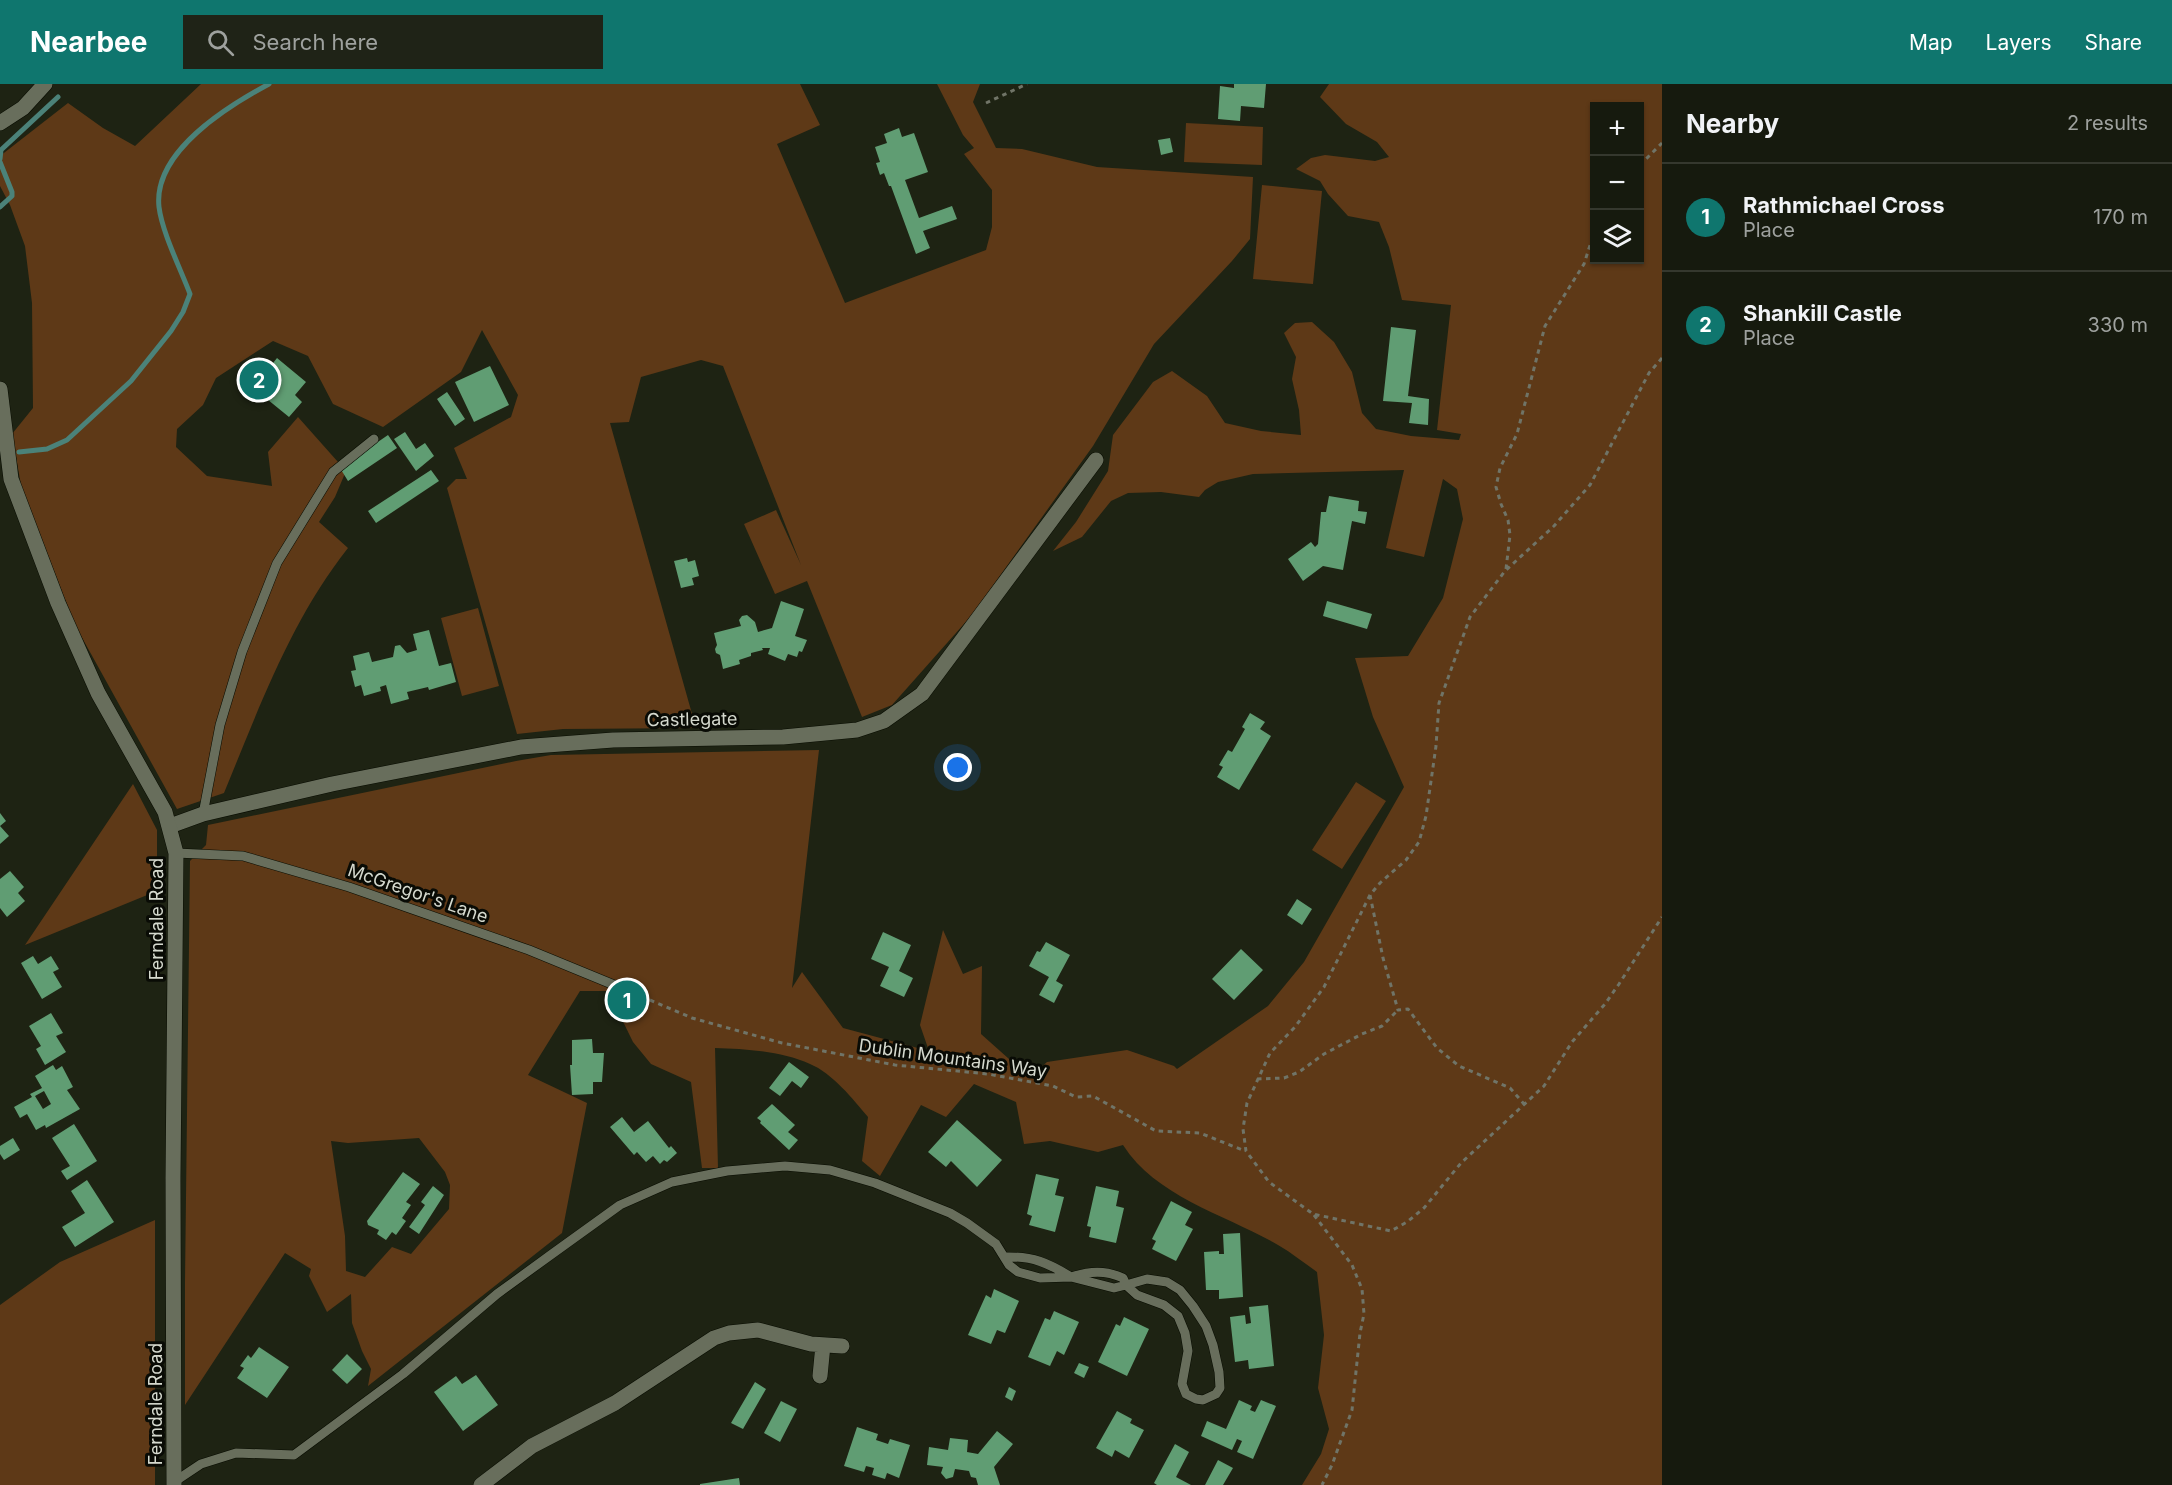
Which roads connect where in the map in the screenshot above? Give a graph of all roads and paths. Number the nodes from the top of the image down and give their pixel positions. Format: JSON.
{"nodes":[{"id":1,"x":45,"y":84,"type":"edge"},
{"id":2,"x":1027,"y":84,"type":"edge"},
{"id":3,"x":987,"y":102,"type":"dead end"},
{"id":4,"x":0,"y":123,"type":"edge"},
{"id":5,"x":1662,"y":143,"type":"edge"},
{"id":6,"x":1644,"y":161,"type":"edge"},
{"id":7,"x":1590,"y":245,"type":"edge"},
{"id":8,"x":1662,"y":358,"type":"edge"},
{"id":9,"x":0,"y":389,"type":"edge"},
{"id":10,"x":374,"y":439,"type":"dead end"},
{"id":11,"x":1096,"y":460,"type":"dead end"},
{"id":12,"x":5,"y":483,"type":"edge"},
{"id":13,"x":1505,"y":571,"type":"junction"},
{"id":14,"x":203,"y":814,"type":"junction"},
{"id":15,"x":170,"y":826,"type":"junction"},
{"id":16,"x":176,"y":853,"type":"junction"},
{"id":17,"x":1370,"y":896,"type":"junction"},
{"id":18,"x":1662,"y":917,"type":"edge"},
{"id":19,"x":640,"y":996,"type":"joint"},
{"id":20,"x":1398,"y":1011,"type":"junction"},
{"id":21,"x":1257,"y":1079,"type":"junction"},
{"id":22,"x":1524,"y":1104,"type":"junction"},
{"id":23,"x":1246,"y":1151,"type":"junction"},
{"id":24,"x":1313,"y":1214,"type":"junction"},
{"id":25,"x":1005,"y":1257,"type":"junction"},
{"id":26,"x":1071,"y":1277,"type":"junction"},
{"id":27,"x":1126,"y":1285,"type":"junction"},
{"id":28,"x":823,"y":1345,"type":"junction"},
{"id":29,"x":842,"y":1346,"type":"dead end"},
{"id":30,"x":820,"y":1376,"type":"dead end"},
{"id":31,"x":174,"y":1484,"type":"edge"},
{"id":32,"x":481,"y":1485,"type":"edge"},
{"id":33,"x":1322,"y":1485,"type":"edge"}],
"edges":[{"from":1,"to":4,"type":"street"},
{"from":2,"to":3,"type":"path"},
{"from":5,"to":6,"type":"path"},
{"from":7,"to":13,"type":"path"},
{"from":8,"to":13,"type":"path"},
{"from":9,"to":12,"type":"street","name":"Ferndale Road"},
{"from":10,"to":14,"type":"lane"},
{"from":11,"to":14,"type":"street","name":"Castlegate"},
{"from":12,"to":15,"type":"street","name":"Ferndale Road"},
{"from":13,"to":17,"type":"path"},
{"from":14,"to":15,"type":"street","name":"Castlegate"},
{"from":15,"to":16,"type":"street","name":"Ferndale Road"},
{"from":16,"to":19,"type":"lane","name":"McGregor's Lane"},
{"from":16,"to":31,"type":"street","name":"Ferndale Road"},
{"from":17,"to":20,"type":"path"},
{"from":17,"to":21,"type":"path"},
{"from":18,"to":22,"type":"path"},
{"from":19,"to":23,"type":"path","name":"Dublin Mountains Way"},
{"from":20,"to":21,"type":"path"},
{"from":20,"to":22,"type":"path"},
{"from":21,"to":23,"type":"path"},
{"from":22,"to":24,"type":"path"},
{"from":23,"to":24,"type":"path"},
{"from":24,"to":33,"type":"path"},
{"from":25,"to":26,"type":"lane"},
{"from":25,"to":26,"type":"lane"},
{"from":25,"to":31,"type":"lane"},
{"from":26,"to":27,"type":"lane"},
{"from":27,"to":27,"type":"lane"},
{"from":28,"to":29,"type":"street"},
{"from":28,"to":30,"type":"street"},
{"from":28,"to":32,"type":"street"}]}
